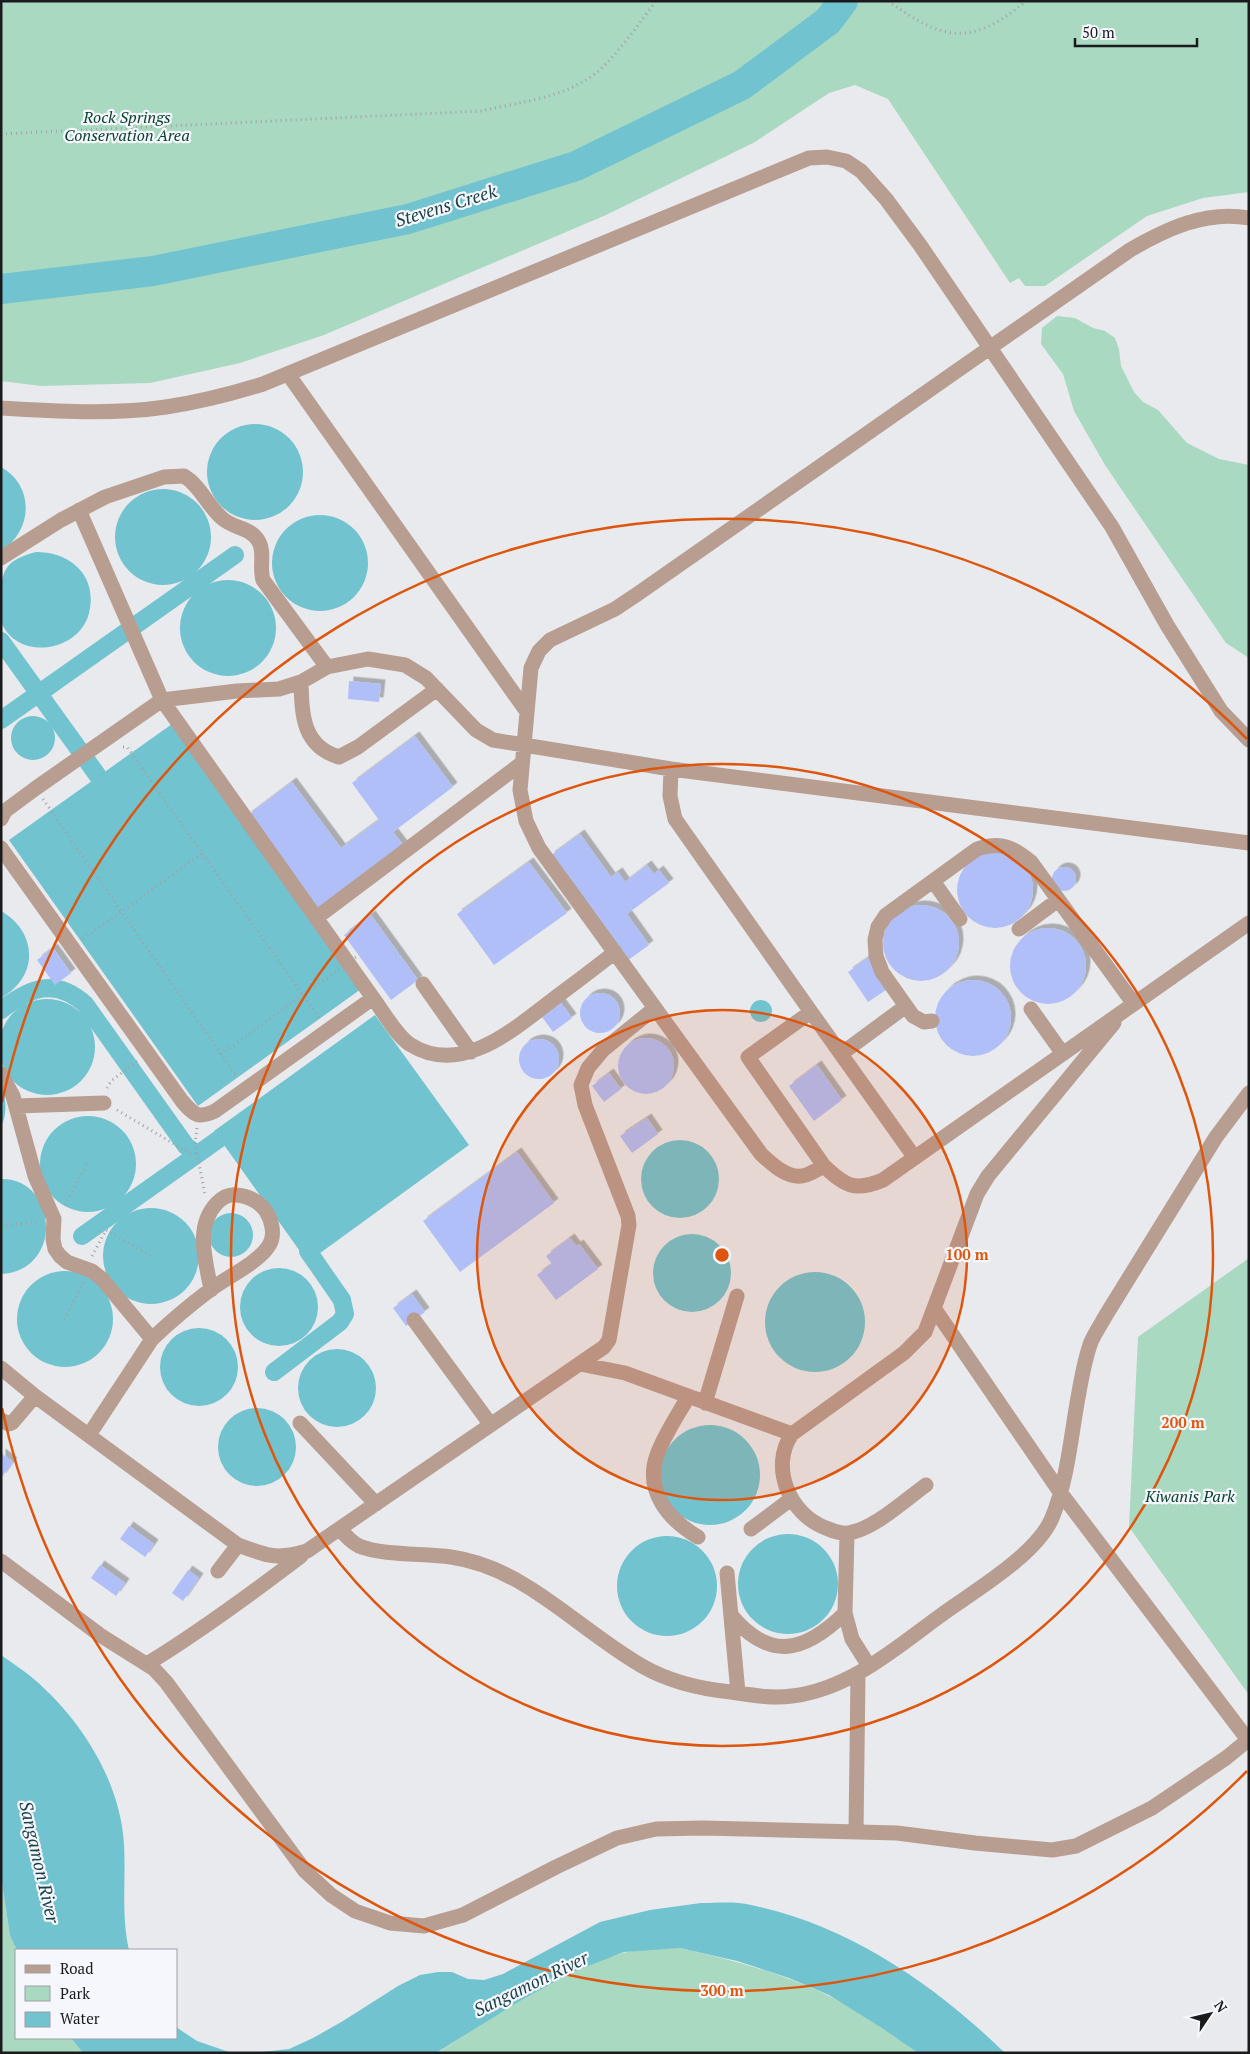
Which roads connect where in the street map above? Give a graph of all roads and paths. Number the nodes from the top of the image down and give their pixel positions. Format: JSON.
{"nodes":[{"id":1,"x":656,"y":1,"type":"edge"},
{"id":2,"x":888,"y":1,"type":"edge"},
{"id":3,"x":1026,"y":1,"type":"edge"},
{"id":4,"x":1,"y":134,"type":"edge"},
{"id":5,"x":1249,"y":218,"type":"edge"},
{"id":6,"x":989,"y":347,"type":"junction"},
{"id":7,"x":288,"y":374,"type":"junction"},
{"id":8,"x":1,"y":408,"type":"edge"},
{"id":9,"x":79,"y":510,"type":"junction"},
{"id":10,"x":1,"y":558,"type":"edge"},
{"id":11,"x":327,"y":667,"type":"junction"},
{"id":12,"x":301,"y":682,"type":"junction"},
{"id":13,"x":437,"y":689,"type":"junction"},
{"id":14,"x":162,"y":700,"type":"junction"},
{"id":15,"x":527,"y":712,"type":"junction"},
{"id":16,"x":1249,"y":740,"type":"edge"},
{"id":17,"x":523,"y":745,"type":"junction"},
{"id":18,"x":131,"y":753,"type":"dead end"},
{"id":19,"x":522,"y":763,"type":"junction"},
{"id":20,"x":671,"y":769,"type":"junction"},
{"id":21,"x":50,"y":810,"type":"dead end"},
{"id":22,"x":2,"y":813,"type":"edge"},
{"id":23,"x":1249,"y":843,"type":"edge"},
{"id":24,"x":1,"y":848,"type":"edge"},
{"id":25,"x":203,"y":853,"type":"junction"},
{"id":26,"x":934,"y":881,"type":"junction"},
{"id":27,"x":1058,"y":900,"type":"junction"},
{"id":28,"x":121,"y":912,"type":"junction"},
{"id":29,"x":316,"y":918,"type":"junction"},
{"id":30,"x":960,"y":919,"type":"dead end"},
{"id":31,"x":1249,"y":922,"type":"edge"},
{"id":32,"x":1019,"y":929,"type":"dead end"},
{"id":33,"x":81,"y":941,"type":"dead end"},
{"id":34,"x":615,"y":952,"type":"junction"},
{"id":35,"x":359,"y":955,"type":"dead end"},
{"id":36,"x":423,"y":984,"type":"dead end"},
{"id":37,"x":303,"y":995,"type":"junction"},
{"id":38,"x":373,"y":998,"type":"junction"},
{"id":39,"x":906,"y":1006,"type":"junction"},
{"id":40,"x":1130,"y":1006,"type":"junction"},
{"id":41,"x":656,"y":1008,"type":"junction"},
{"id":42,"x":1031,"y":1009,"type":"dead end"},
{"id":43,"x":811,"y":1012,"type":"junction"},
{"id":44,"x":320,"y":1019,"type":"dead end"},
{"id":45,"x":932,"y":1021,"type":"dead end"},
{"id":46,"x":471,"y":1052,"type":"junction"},
{"id":47,"x":221,"y":1054,"type":"junction"},
{"id":48,"x":841,"y":1054,"type":"junction"},
{"id":49,"x":1063,"y":1054,"type":"junction"},
{"id":50,"x":134,"y":1064,"type":"dead end"},
{"id":51,"x":1,"y":1074,"type":"edge"},
{"id":52,"x":238,"y":1077,"type":"dead end"},
{"id":53,"x":1249,"y":1093,"type":"edge"},
{"id":54,"x":102,"y":1103,"type":"junction"},
{"id":55,"x":17,"y":1106,"type":"junction"},
{"id":56,"x":195,"y":1144,"type":"dead end"},
{"id":57,"x":197,"y":1153,"type":"junction"},
{"id":58,"x":915,"y":1158,"type":"junction"},
{"id":59,"x":88,"y":1162,"type":"dead end"},
{"id":60,"x":824,"y":1166,"type":"junction"},
{"id":61,"x":64,"y":1206,"type":"dead end"},
{"id":62,"x":209,"y":1212,"type":"junction"},
{"id":63,"x":47,"y":1220,"type":"dead end"},
{"id":64,"x":1,"y":1226,"type":"edge"},
{"id":65,"x":151,"y":1256,"type":"dead end"},
{"id":66,"x":86,"y":1272,"type":"junction"},
{"id":67,"x":211,"y":1290,"type":"junction"},
{"id":68,"x":737,"y":1296,"type":"dead end"},
{"id":69,"x":934,"y":1308,"type":"junction"},
{"id":70,"x":64,"y":1319,"type":"dead end"},
{"id":71,"x":414,"y":1320,"type":"dead end"},
{"id":72,"x":152,"y":1339,"type":"junction"},
{"id":73,"x":580,"y":1364,"type":"junction"},
{"id":74,"x":4,"y":1377,"type":"edge"},
{"id":75,"x":35,"y":1396,"type":"junction"},
{"id":76,"x":688,"y":1397,"type":"junction"},
{"id":77,"x":705,"y":1403,"type":"junction"},
{"id":78,"x":1,"y":1420,"type":"edge"},
{"id":79,"x":300,"y":1423,"type":"dead end"},
{"id":80,"x":491,"y":1425,"type":"junction"},
{"id":81,"x":792,"y":1434,"type":"junction"},
{"id":82,"x":89,"y":1435,"type":"junction"},
{"id":83,"x":926,"y":1485,"type":"dead end"},
{"id":84,"x":1060,"y":1492,"type":"junction"},
{"id":85,"x":792,"y":1499,"type":"junction"},
{"id":86,"x":376,"y":1504,"type":"junction"},
{"id":87,"x":340,"y":1529,"type":"junction"},
{"id":88,"x":751,"y":1529,"type":"dead end"},
{"id":89,"x":847,"y":1534,"type":"junction"},
{"id":90,"x":698,"y":1537,"type":"dead end"},
{"id":91,"x":238,"y":1545,"type":"junction"},
{"id":92,"x":307,"y":1551,"type":"junction"},
{"id":93,"x":1,"y":1561,"type":"edge"},
{"id":94,"x":218,"y":1571,"type":"dead end"},
{"id":95,"x":727,"y":1572,"type":"dead end"},
{"id":96,"x":845,"y":1613,"type":"junction"},
{"id":97,"x":731,"y":1616,"type":"junction"},
{"id":98,"x":147,"y":1664,"type":"junction"},
{"id":99,"x":863,"y":1670,"type":"junction"},
{"id":100,"x":738,"y":1693,"type":"junction"},
{"id":101,"x":1249,"y":1740,"type":"edge"},
{"id":102,"x":856,"y":1832,"type":"junction"}],
"edges":[{"from":1,"to":4,"type":"path"},
{"from":2,"to":3,"type":"path"},
{"from":5,"to":6,"type":"lane"},
{"from":6,"to":7,"type":"lane"},
{"from":6,"to":15,"type":"lane"},
{"from":6,"to":16,"type":"lane"},
{"from":7,"to":8,"type":"lane"},
{"from":7,"to":15,"type":"lane"},
{"from":9,"to":10,"type":"lane"},
{"from":9,"to":11,"type":"lane"},
{"from":9,"to":14,"type":"lane"},
{"from":11,"to":12,"type":"lane"},
{"from":11,"to":13,"type":"lane"},
{"from":12,"to":13,"type":"lane"},
{"from":12,"to":14,"type":"lane"},
{"from":13,"to":17,"type":"lane"},
{"from":14,"to":22,"type":"lane"},
{"from":14,"to":29,"type":"lane"},
{"from":15,"to":17,"type":"lane"},
{"from":17,"to":19,"type":"lane"},
{"from":17,"to":20,"type":"lane"},
{"from":18,"to":25,"type":"path"},
{"from":19,"to":29,"type":"lane"},
{"from":19,"to":34,"type":"lane"},
{"from":20,"to":23,"type":"lane"},
{"from":20,"to":43,"type":"lane"},
{"from":21,"to":28,"type":"path"},
{"from":24,"to":38,"type":"lane"},
{"from":25,"to":28,"type":"path"},
{"from":25,"to":37,"type":"path"},
{"from":26,"to":27,"type":"lane"},
{"from":26,"to":30,"type":"lane"},
{"from":26,"to":39,"type":"lane"},
{"from":27,"to":32,"type":"lane"},
{"from":27,"to":40,"type":"lane"},
{"from":28,"to":33,"type":"path"},
{"from":28,"to":47,"type":"path"},
{"from":29,"to":38,"type":"lane"},
{"from":31,"to":40,"type":"lane"},
{"from":34,"to":41,"type":"lane"},
{"from":34,"to":46,"type":"lane"},
{"from":35,"to":37,"type":"path","bridge":true},
{"from":36,"to":46,"type":"lane"},
{"from":37,"to":44,"type":"path"},
{"from":37,"to":47,"type":"path","bridge":true},
{"from":38,"to":46,"type":"lane"},
{"from":39,"to":45,"type":"lane"},
{"from":39,"to":48,"type":"lane"},
{"from":40,"to":49,"type":"lane"},
{"from":40,"to":69,"type":"lane"},
{"from":41,"to":60,"type":"lane"},
{"from":41,"to":73,"type":"lane"},
{"from":42,"to":49,"type":"lane"},
{"from":43,"to":48,"type":"lane"},
{"from":43,"to":60,"type":"lane"},
{"from":47,"to":52,"type":"path"},
{"from":48,"to":58,"type":"lane"},
{"from":49,"to":58,"type":"lane"},
{"from":50,"to":54,"type":"path"},
{"from":51,"to":55,"type":"lane"},
{"from":53,"to":84,"type":"lane"},
{"from":54,"to":55,"type":"lane"},
{"from":54,"to":57,"type":"path"},
{"from":55,"to":66,"type":"lane"},
{"from":56,"to":57,"type":"path"},
{"from":57,"to":62,"type":"path"},
{"from":58,"to":60,"type":"lane"},
{"from":59,"to":61,"type":"path"},
{"from":62,"to":67,"type":"lane"},
{"from":62,"to":67,"type":"lane"},
{"from":63,"to":64,"type":"path"},
{"from":65,"to":66,"type":"path"},
{"from":66,"to":70,"type":"path"},
{"from":66,"to":72,"type":"lane"},
{"from":67,"to":72,"type":"lane"},
{"from":68,"to":77,"type":"lane"},
{"from":69,"to":81,"type":"lane"},
{"from":69,"to":84,"type":"lane"},
{"from":71,"to":80,"type":"lane"},
{"from":72,"to":82,"type":"lane"},
{"from":73,"to":76,"type":"lane"},
{"from":73,"to":80,"type":"lane"},
{"from":74,"to":75,"type":"lane"},
{"from":75,"to":78,"type":"lane"},
{"from":75,"to":82,"type":"lane"},
{"from":76,"to":77,"type":"lane"},
{"from":76,"to":90,"type":"lane"},
{"from":77,"to":81,"type":"lane"},
{"from":79,"to":86,"type":"lane"},
{"from":80,"to":86,"type":"lane"},
{"from":81,"to":85,"type":"lane"},
{"from":82,"to":91,"type":"lane"},
{"from":83,"to":89,"type":"lane"},
{"from":84,"to":99,"type":"lane"},
{"from":84,"to":101,"type":"lane"},
{"from":85,"to":88,"type":"lane"},
{"from":85,"to":89,"type":"lane"},
{"from":86,"to":87,"type":"lane"},
{"from":87,"to":92,"type":"lane"},
{"from":87,"to":100,"type":"lane"},
{"from":89,"to":96,"type":"lane"},
{"from":91,"to":92,"type":"lane"},
{"from":91,"to":94,"type":"lane"},
{"from":92,"to":98,"type":"lane"},
{"from":93,"to":98,"type":"lane"},
{"from":95,"to":97,"type":"lane"},
{"from":96,"to":97,"type":"lane"},
{"from":96,"to":99,"type":"lane"},
{"from":97,"to":100,"type":"lane"},
{"from":98,"to":102,"type":"lane"},
{"from":99,"to":100,"type":"lane"},
{"from":99,"to":102,"type":"lane"},
{"from":101,"to":102,"type":"lane"}]}
